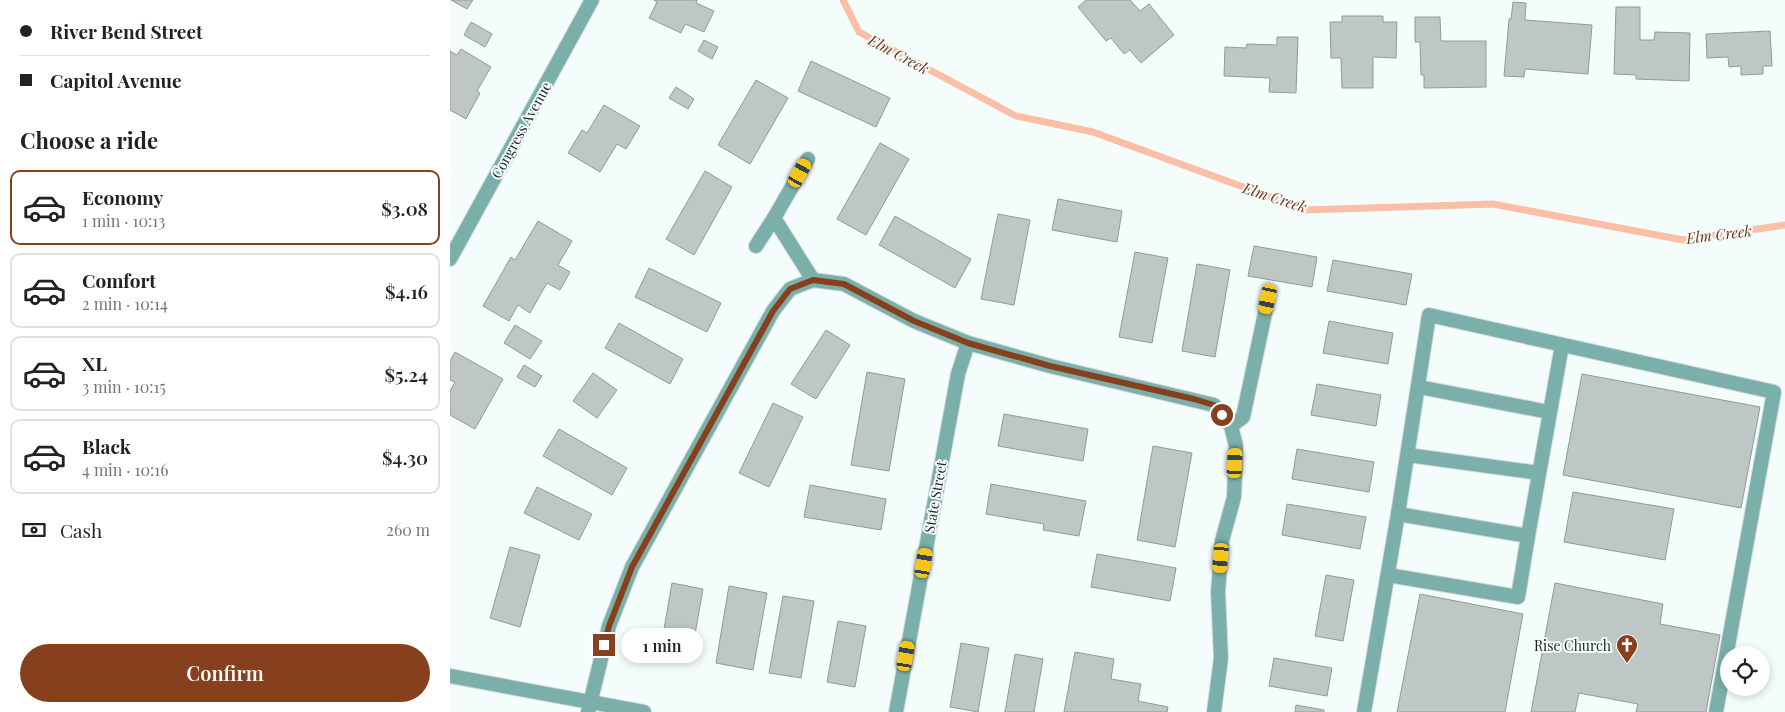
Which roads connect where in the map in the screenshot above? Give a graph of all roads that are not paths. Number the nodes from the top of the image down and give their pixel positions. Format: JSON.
{"nodes":[{"id":1,"x":592,"y":0,"type":"edge"},
{"id":2,"x":808,"y":158,"type":"dead end"},
{"id":3,"x":774,"y":218,"type":"junction"},
{"id":4,"x":756,"y":246,"type":"dead end"},
{"id":5,"x":450,"y":260,"type":"edge"},
{"id":6,"x":813,"y":280,"type":"junction"},
{"id":7,"x":1268,"y":299,"type":"dead end"},
{"id":8,"x":968,"y":343,"type":"junction"},
{"id":9,"x":1562,"y":344,"type":"junction"},
{"id":10,"x":1419,"y":387,"type":"junction"},
{"id":11,"x":1549,"y":412,"type":"junction"},
{"id":12,"x":1231,"y":426,"type":"junction"},
{"id":13,"x":1408,"y":455,"type":"junction"},
{"id":14,"x":1538,"y":474,"type":"junction"},
{"id":15,"x":1398,"y":514,"type":"junction"},
{"id":16,"x":1528,"y":536,"type":"junction"},
{"id":17,"x":1388,"y":575,"type":"junction"},
{"id":18,"x":450,"y":676,"type":"edge"},
{"id":19,"x":588,"y":707,"type":"edge"},
{"id":20,"x":644,"y":712,"type":"edge"},
{"id":21,"x":896,"y":712,"type":"edge"},
{"id":22,"x":1214,"y":712,"type":"edge"},
{"id":23,"x":1364,"y":712,"type":"edge"},
{"id":24,"x":1716,"y":712,"type":"edge"}],
"edges":[{"from":1,"to":5,"type":"street","name":"Congress Avenue"},
{"from":2,"to":3,"type":"street"},
{"from":3,"to":4,"type":"street"},
{"from":3,"to":6,"type":"street"},
{"from":6,"to":8,"type":"street"},
{"from":6,"to":19,"type":"street"},
{"from":7,"to":12,"type":"street"},
{"from":8,"to":12,"type":"street"},
{"from":8,"to":21,"type":"street","name":"State Street"},
{"from":9,"to":10,"type":"street"},
{"from":9,"to":11,"type":"street"},
{"from":9,"to":24,"type":"street"},
{"from":10,"to":11,"type":"street"},
{"from":10,"to":13,"type":"street"},
{"from":11,"to":14,"type":"street"},
{"from":12,"to":22,"type":"street"},
{"from":13,"to":14,"type":"street"},
{"from":13,"to":15,"type":"street"},
{"from":14,"to":16,"type":"street"},
{"from":15,"to":16,"type":"street"},
{"from":15,"to":17,"type":"street"},
{"from":16,"to":17,"type":"street"},
{"from":17,"to":23,"type":"street"},
{"from":18,"to":19,"type":"street"},
{"from":19,"to":20,"type":"street"}]}
